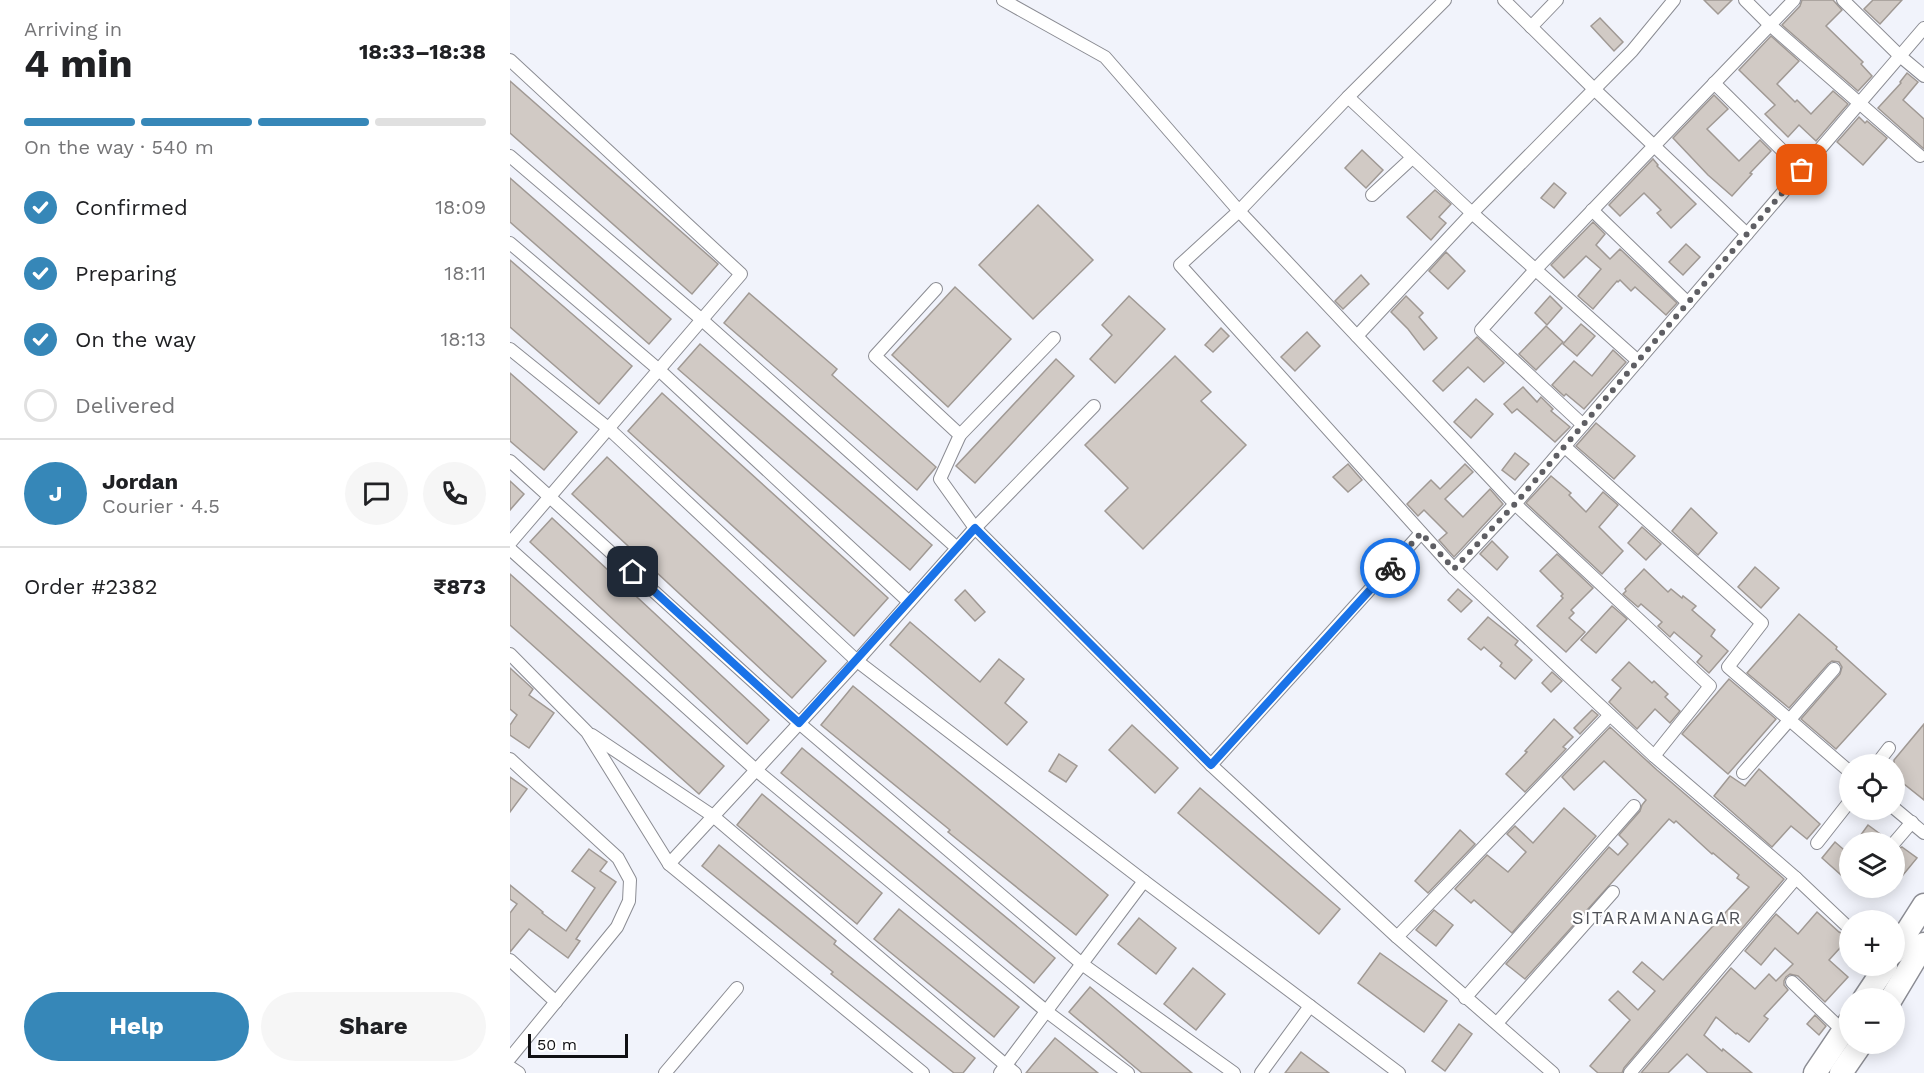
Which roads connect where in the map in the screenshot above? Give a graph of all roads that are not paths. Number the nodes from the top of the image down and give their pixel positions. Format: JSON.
{"nodes":[{"id":1,"x":1003,"y":0,"type":"edge"},
{"id":2,"x":1445,"y":0,"type":"edge"},
{"id":3,"x":1504,"y":0,"type":"edge"},
{"id":4,"x":1557,"y":0,"type":"edge"},
{"id":5,"x":1674,"y":0,"type":"edge"},
{"id":6,"x":1745,"y":0,"type":"edge"},
{"id":7,"x":1794,"y":0,"type":"edge"},
{"id":8,"x":1843,"y":0,"type":"edge"},
{"id":9,"x":1770,"y":25,"type":"junction"},
{"id":10,"x":1531,"y":27,"type":"junction"},
{"id":11,"x":1924,"y":28,"type":"edge"},
{"id":12,"x":1900,"y":56,"type":"junction"},
{"id":13,"x":510,"y":60,"type":"edge"},
{"id":14,"x":1924,"y":76,"type":"edge"},
{"id":15,"x":1714,"y":83,"type":"junction"},
{"id":16,"x":1594,"y":89,"type":"junction"},
{"id":17,"x":1348,"y":97,"type":"junction"},
{"id":18,"x":1860,"y":103,"type":"junction"},
{"id":19,"x":1654,"y":145,"type":"junction"},
{"id":20,"x":510,"y":156,"type":"edge"},
{"id":21,"x":1920,"y":156,"type":"dead end"},
{"id":22,"x":1412,"y":158,"type":"junction"},
{"id":23,"x":1802,"y":170,"type":"junction"},
{"id":24,"x":1372,"y":195,"type":"dead end"},
{"id":25,"x":1592,"y":210,"type":"junction"},
{"id":26,"x":1239,"y":211,"type":"junction"},
{"id":27,"x":1472,"y":213,"type":"junction"},
{"id":28,"x":1747,"y":234,"type":"junction"},
{"id":29,"x":510,"y":243,"type":"edge"},
{"id":30,"x":1535,"y":270,"type":"junction"},
{"id":31,"x":936,"y":289,"type":"dead end"},
{"id":32,"x":1688,"y":303,"type":"junction"},
{"id":33,"x":701,"y":319,"type":"junction"},
{"id":34,"x":1357,"y":336,"type":"junction"},
{"id":35,"x":1054,"y":338,"type":"dead end"},
{"id":36,"x":510,"y":349,"type":"edge"},
{"id":37,"x":1638,"y":361,"type":"junction"},
{"id":38,"x":658,"y":369,"type":"junction"},
{"id":39,"x":1094,"y":406,"type":"dead end"},
{"id":40,"x":1583,"y":425,"type":"junction"},
{"id":41,"x":608,"y":428,"type":"junction"},
{"id":42,"x":960,"y":435,"type":"junction"},
{"id":43,"x":1565,"y":447,"type":"junction"},
{"id":44,"x":510,"y":461,"type":"edge"},
{"id":45,"x":550,"y":496,"type":"junction"},
{"id":46,"x":1515,"y":504,"type":"junction"},
{"id":47,"x":975,"y":528,"type":"junction"},
{"id":48,"x":1421,"y":533,"type":"junction"},
{"id":49,"x":510,"y":543,"type":"edge"},
{"id":50,"x":957,"y":548,"type":"junction"},
{"id":51,"x":510,"y":549,"type":"edge"},
{"id":52,"x":1454,"y":569,"type":"junction"},
{"id":53,"x":909,"y":602,"type":"junction"},
{"id":54,"x":510,"y":654,"type":"edge"},
{"id":55,"x":857,"y":661,"type":"junction"},
{"id":56,"x":1834,"y":669,"type":"dead end"},
{"id":57,"x":1611,"y":715,"type":"junction"},
{"id":58,"x":1790,"y":721,"type":"junction"},
{"id":59,"x":799,"y":723,"type":"junction"},
{"id":60,"x":587,"y":732,"type":"junction"},
{"id":61,"x":1889,"y":748,"type":"dead end"},
{"id":62,"x":1884,"y":754,"type":"edge"},
{"id":63,"x":1654,"y":756,"type":"junction"},
{"id":64,"x":510,"y":759,"type":"edge"},
{"id":65,"x":1839,"y":763,"type":"edge"},
{"id":66,"x":1211,"y":765,"type":"junction"},
{"id":67,"x":756,"y":770,"type":"junction"},
{"id":68,"x":1743,"y":773,"type":"dead end"},
{"id":69,"x":1634,"y":806,"type":"dead end"},
{"id":70,"x":1839,"y":815,"type":"edge"},
{"id":71,"x":713,"y":816,"type":"junction"},
{"id":72,"x":1905,"y":817,"type":"edge"},
{"id":73,"x":1912,"y":822,"type":"junction"},
{"id":74,"x":1903,"y":832,"type":"edge"},
{"id":75,"x":1924,"y":833,"type":"edge"},
{"id":76,"x":1817,"y":843,"type":"dead end"},
{"id":77,"x":669,"y":864,"type":"junction"},
{"id":78,"x":1796,"y":878,"type":"junction"},
{"id":79,"x":1144,"y":881,"type":"junction"},
{"id":80,"x":1613,"y":892,"type":"dead end"},
{"id":81,"x":1924,"y":905,"type":"edge"},
{"id":82,"x":1839,"y":919,"type":"edge"},
{"id":83,"x":1905,"y":935,"type":"edge"},
{"id":84,"x":1397,"y":937,"type":"junction"},
{"id":85,"x":1924,"y":944,"type":"edge"},
{"id":86,"x":510,"y":960,"type":"edge"},
{"id":87,"x":1082,"y":964,"type":"junction"},
{"id":88,"x":1792,"y":982,"type":"dead end"},
{"id":89,"x":737,"y":988,"type":"dead end"},
{"id":90,"x":1898,"y":988,"type":"edge"},
{"id":91,"x":1466,"y":998,"type":"junction"},
{"id":92,"x":556,"y":1002,"type":"junction"},
{"id":93,"x":1310,"y":1006,"type":"junction"},
{"id":94,"x":1046,"y":1011,"type":"junction"},
{"id":95,"x":1839,"y":1022,"type":"edge"},
{"id":96,"x":1497,"y":1023,"type":"junction"},
{"id":97,"x":1839,"y":1046,"type":"edge"},
{"id":98,"x":1846,"y":1054,"type":"edge"},
{"id":99,"x":510,"y":1058,"type":"edge"},
{"id":100,"x":510,"y":1066,"type":"edge"},
{"id":101,"x":1007,"y":1070,"type":"edge"},
{"id":102,"x":519,"y":1073,"type":"edge"},
{"id":103,"x":665,"y":1073,"type":"edge"},
{"id":104,"x":923,"y":1073,"type":"edge"},
{"id":105,"x":1128,"y":1073,"type":"edge"},
{"id":106,"x":1234,"y":1073,"type":"edge"},
{"id":107,"x":1261,"y":1073,"type":"edge"},
{"id":108,"x":1399,"y":1073,"type":"edge"},
{"id":109,"x":1553,"y":1073,"type":"edge"},
{"id":110,"x":1630,"y":1073,"type":"edge"},
{"id":111,"x":1815,"y":1073,"type":"edge"},
{"id":112,"x":1841,"y":1073,"type":"edge"}],
"edges":[{"from":1,"to":26,"type":"street"},
{"from":2,"to":17,"type":"street"},
{"from":3,"to":10,"type":"street"},
{"from":4,"to":10,"type":"street"},
{"from":5,"to":16,"type":"street"},
{"from":6,"to":9,"type":"street"},
{"from":7,"to":9,"type":"street"},
{"from":8,"to":12,"type":"street"},
{"from":9,"to":15,"type":"street"},
{"from":9,"to":18,"type":"street"},
{"from":10,"to":16,"type":"street"},
{"from":11,"to":12,"type":"street"},
{"from":12,"to":14,"type":"street"},
{"from":12,"to":18,"type":"street"},
{"from":13,"to":33,"type":"street"},
{"from":15,"to":19,"type":"street"},
{"from":15,"to":23,"type":"street"},
{"from":16,"to":19,"type":"street"},
{"from":16,"to":27,"type":"street"},
{"from":17,"to":22,"type":"street"},
{"from":17,"to":26,"type":"street"},
{"from":18,"to":21,"type":"street"},
{"from":18,"to":23,"type":"street"},
{"from":19,"to":25,"type":"street"},
{"from":19,"to":28,"type":"street"},
{"from":20,"to":33,"type":"street"},
{"from":22,"to":24,"type":"street"},
{"from":22,"to":27,"type":"street"},
{"from":23,"to":28,"type":"street"},
{"from":25,"to":30,"type":"street"},
{"from":25,"to":32,"type":"street"},
{"from":26,"to":34,"type":"street"},
{"from":26,"to":48,"type":"street"},
{"from":27,"to":30,"type":"street"},
{"from":27,"to":34,"type":"street"},
{"from":28,"to":32,"type":"street"},
{"from":29,"to":38,"type":"street"},
{"from":30,"to":37,"type":"street"},
{"from":30,"to":40,"type":"street"},
{"from":31,"to":42,"type":"street"},
{"from":32,"to":37,"type":"street"},
{"from":33,"to":38,"type":"street"},
{"from":33,"to":50,"type":"street"},
{"from":34,"to":46,"type":"street"},
{"from":35,"to":42,"type":"street"},
{"from":36,"to":41,"type":"street"},
{"from":37,"to":40,"type":"street"},
{"from":38,"to":41,"type":"street"},
{"from":38,"to":53,"type":"street"},
{"from":39,"to":47,"type":"street"},
{"from":40,"to":43,"type":"street"},
{"from":41,"to":45,"type":"street"},
{"from":41,"to":55,"type":"street"},
{"from":42,"to":47,"type":"street"},
{"from":43,"to":46,"type":"street"},
{"from":43,"to":58,"type":"street"},
{"from":44,"to":45,"type":"street"},
{"from":45,"to":49,"type":"street"},
{"from":45,"to":59,"type":"street"},
{"from":46,"to":52,"type":"street"},
{"from":46,"to":63,"type":"street"},
{"from":47,"to":50,"type":"street"},
{"from":47,"to":66,"type":"street"},
{"from":48,"to":52,"type":"street"},
{"from":48,"to":66,"type":"street"},
{"from":50,"to":53,"type":"street"},
{"from":51,"to":67,"type":"street"},
{"from":52,"to":57,"type":"street"},
{"from":53,"to":55,"type":"street"},
{"from":54,"to":60,"type":"street"},
{"from":55,"to":59,"type":"street"},
{"from":55,"to":79,"type":"street"},
{"from":56,"to":58,"type":"street"},
{"from":57,"to":63,"type":"street"},
{"from":57,"to":84,"type":"street"},
{"from":58,"to":65,"type":"street"},
{"from":58,"to":68,"type":"street"},
{"from":59,"to":67,"type":"street"},
{"from":59,"to":87,"type":"street"},
{"from":60,"to":71,"type":"street"},
{"from":60,"to":77,"type":"street"},
{"from":61,"to":62,"type":"street"},
{"from":63,"to":78,"type":"street"},
{"from":64,"to":92,"type":"street"},
{"from":66,"to":84,"type":"street"},
{"from":67,"to":71,"type":"street"},
{"from":67,"to":94,"type":"street"},
{"from":69,"to":91,"type":"street"},
{"from":70,"to":76,"type":"street"},
{"from":71,"to":77,"type":"street"},
{"from":71,"to":101,"type":"street"},
{"from":72,"to":73,"type":"street"},
{"from":73,"to":74,"type":"street"},
{"from":73,"to":75,"type":"street"},
{"from":77,"to":104,"type":"street"},
{"from":78,"to":82,"type":"street"},
{"from":78,"to":110,"type":"street"},
{"from":79,"to":87,"type":"street"},
{"from":79,"to":93,"type":"street"},
{"from":80,"to":96,"type":"street"},
{"from":81,"to":83,"type":"highway"},
{"from":84,"to":91,"type":"street"},
{"from":85,"to":90,"type":"highway"},
{"from":86,"to":92,"type":"street"},
{"from":87,"to":94,"type":"street"},
{"from":87,"to":106,"type":"street"},
{"from":88,"to":95,"type":"street"},
{"from":89,"to":103,"type":"street"},
{"from":91,"to":96,"type":"street"},
{"from":92,"to":99,"type":"street"},
{"from":93,"to":107,"type":"street"},
{"from":93,"to":108,"type":"street"},
{"from":94,"to":101,"type":"street"},
{"from":94,"to":105,"type":"street"},
{"from":96,"to":109,"type":"street"},
{"from":97,"to":111,"type":"highway"},
{"from":98,"to":112,"type":"highway"},
{"from":100,"to":102,"type":"street"}]}
